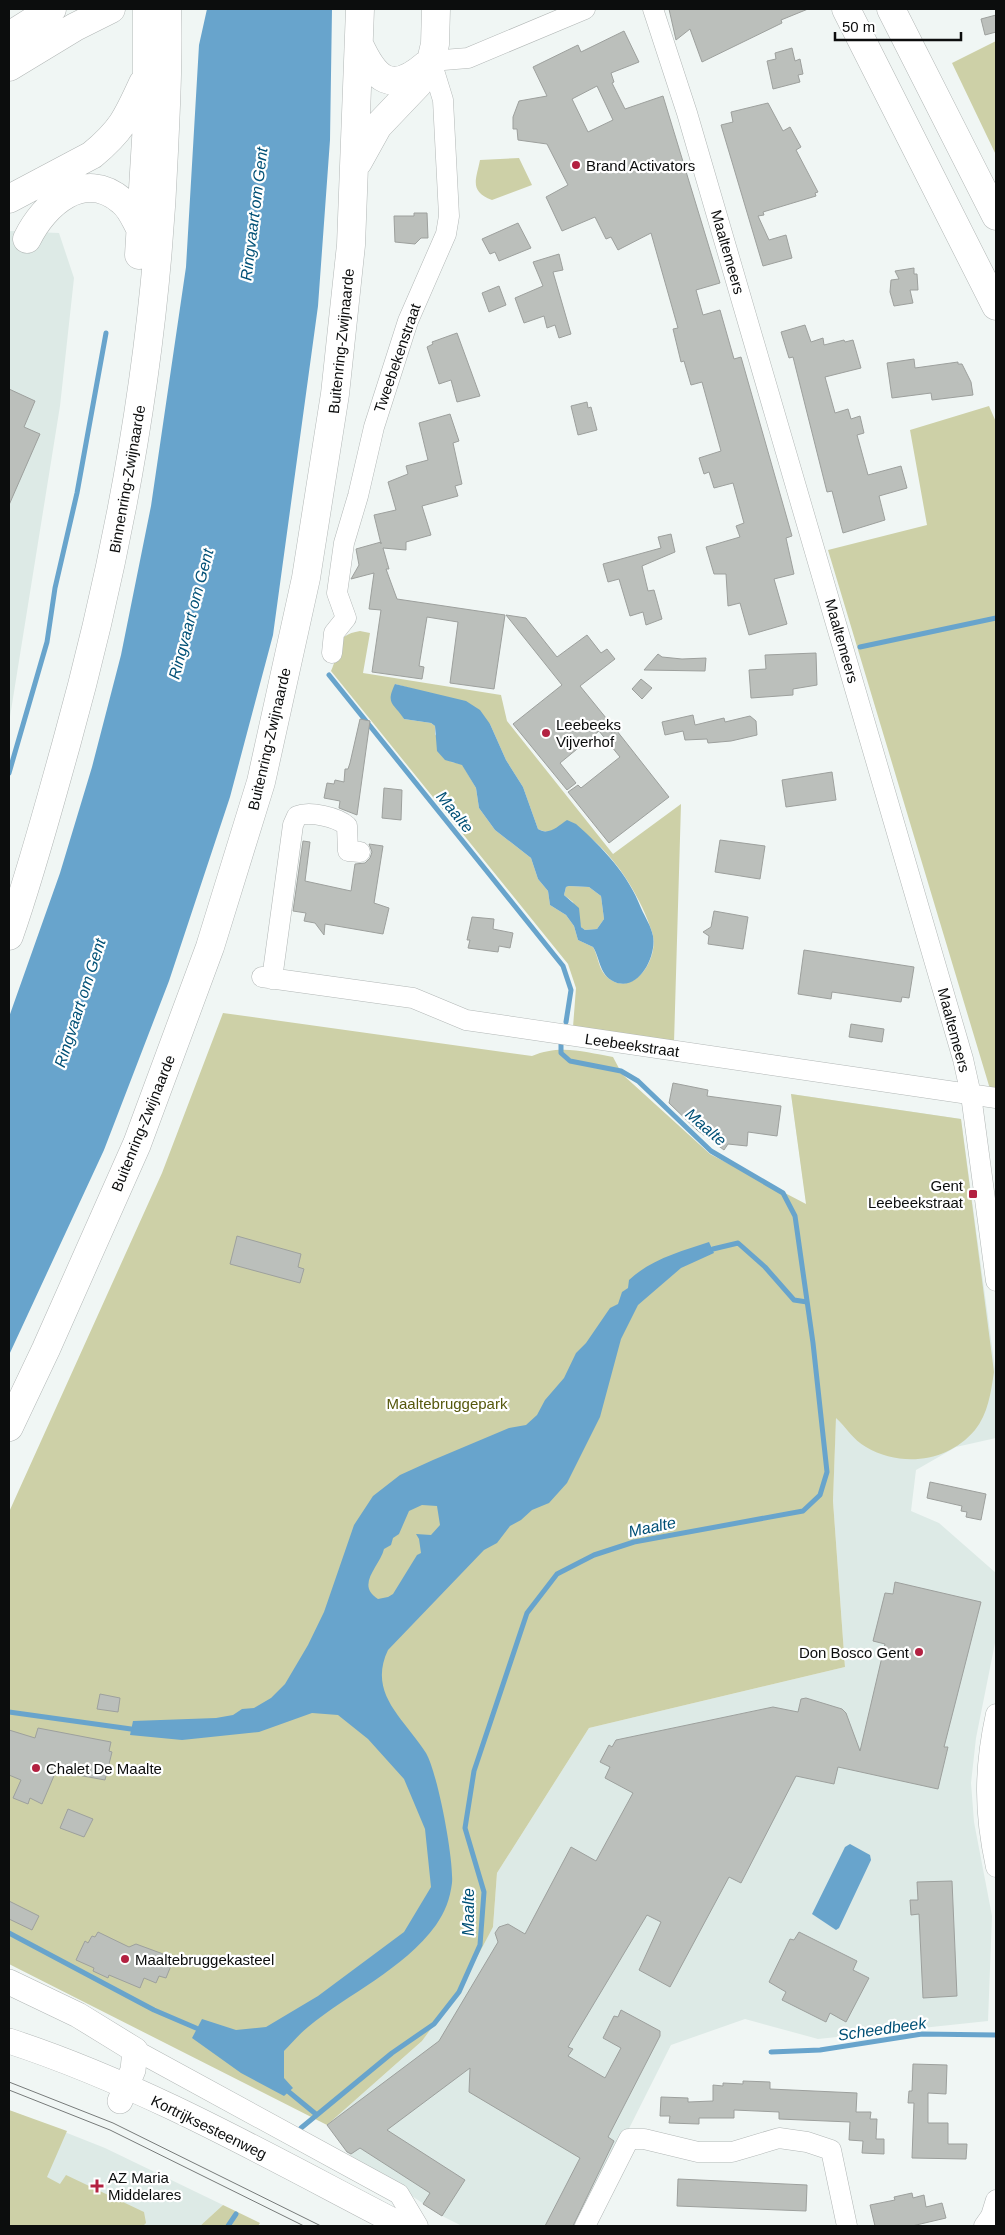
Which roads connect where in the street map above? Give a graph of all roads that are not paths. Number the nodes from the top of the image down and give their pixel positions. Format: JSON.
{"nodes":[{"id":1,"x":52,"y":9,"type":"edge"},
{"id":2,"x":111,"y":9,"type":"edge"},
{"id":3,"x":147,"y":9,"type":"edge"},
{"id":4,"x":167,"y":9,"type":"edge"},
{"id":5,"x":360,"y":9,"type":"edge"},
{"id":6,"x":436,"y":9,"type":"edge"},
{"id":7,"x":585,"y":9,"type":"edge"},
{"id":8,"x":653,"y":9,"type":"edge"},
{"id":9,"x":846,"y":9,"type":"edge"},
{"id":10,"x":891,"y":9,"type":"edge"},
{"id":11,"x":9,"y":36,"type":"edge"},
{"id":12,"x":359,"y":44,"type":"junction"},
{"id":13,"x":430,"y":61,"type":"junction"},
{"id":14,"x":9,"y":67,"type":"edge"},
{"id":15,"x":147,"y":74,"type":"junction"},
{"id":16,"x":356,"y":167,"type":"junction"},
{"id":17,"x":9,"y":198,"type":"edge"},
{"id":18,"x":996,"y":216,"type":"edge"},
{"id":19,"x":141,"y":230,"type":"junction"},
{"id":20,"x":27,"y":239,"type":"dead end"},
{"id":21,"x":996,"y":306,"type":"edge"},
{"id":22,"x":332,"y":653,"type":"dead end"},
{"id":23,"x":360,"y":852,"type":"dead end"},
{"id":24,"x":9,"y":879,"type":"edge"},
{"id":25,"x":9,"y":936,"type":"edge"},
{"id":26,"x":971,"y":1095,"type":"junction"},
{"id":27,"x":996,"y":1098,"type":"edge"},
{"id":28,"x":996,"y":1281,"type":"edge"},
{"id":29,"x":9,"y":1427,"type":"edge"},
{"id":30,"x":996,"y":1714,"type":"edge"},
{"id":31,"x":996,"y":1867,"type":"edge"},
{"id":32,"x":9,"y":1982,"type":"edge"},
{"id":33,"x":9,"y":2041,"type":"edge"},
{"id":34,"x":135,"y":2050,"type":"junction"},
{"id":35,"x":9,"y":2058,"type":"edge"},
{"id":36,"x":123,"y":2094,"type":"junction"},
{"id":37,"x":370,"y":2226,"type":"edge"},
{"id":38,"x":404,"y":2226,"type":"edge"},
{"id":39,"x":418,"y":2226,"type":"edge"},
{"id":40,"x":585,"y":2226,"type":"edge"},
{"id":41,"x":847,"y":2226,"type":"edge"}],
"edges":[{"from":1,"to":11,"type":"highway"},
{"from":2,"to":14,"type":"highway"},
{"from":3,"to":15,"type":"highway"},
{"from":4,"to":25,"type":"highway","name":"Binnenring-Zwijnaarde"},
{"from":5,"to":12,"type":"highway","name":"Buitenring-Zwijnaarde"},
{"from":6,"to":13,"type":"highway"},
{"from":7,"to":13,"type":"street"},
{"from":8,"to":26,"type":"street","name":"Maaltemeers"},
{"from":9,"to":21,"type":"highway"},
{"from":10,"to":18,"type":"highway"},
{"from":12,"to":13,"type":"highway"},
{"from":12,"to":16,"type":"highway","name":"Buitenring-Zwijnaarde"},
{"from":13,"to":16,"type":"highway"},
{"from":13,"to":22,"type":"street","name":"Tweebekenstraat"},
{"from":15,"to":17,"type":"highway"},
{"from":15,"to":19,"type":"highway"},
{"from":16,"to":29,"type":"highway","name":"Buitenring-Zwijnaarde"},
{"from":19,"to":20,"type":"highway"},
{"from":19,"to":24,"type":"highway"},
{"from":23,"to":26,"type":"street","name":"Leebeekstraat"},
{"from":26,"to":27,"type":"street","name":"Leebeekstraat"},
{"from":26,"to":28,"type":"street","name":"Maaltemeers"},
{"from":30,"to":31,"type":"street"},
{"from":32,"to":34,"type":"main road"},
{"from":33,"to":36,"type":"main road","name":"Kortrijksesteenweg"},
{"from":34,"to":36,"type":"main road"},
{"from":34,"to":39,"type":"street","name":"Kortrijksesteenweg"},
{"from":35,"to":36,"type":"main road","name":"Kortrijksesteenweg"},
{"from":36,"to":37,"type":"main road","name":"Kortrijksesteenweg"},
{"from":36,"to":38,"type":"main road","name":"Kortrijksesteenweg"},
{"from":40,"to":41,"type":"street"}]}
